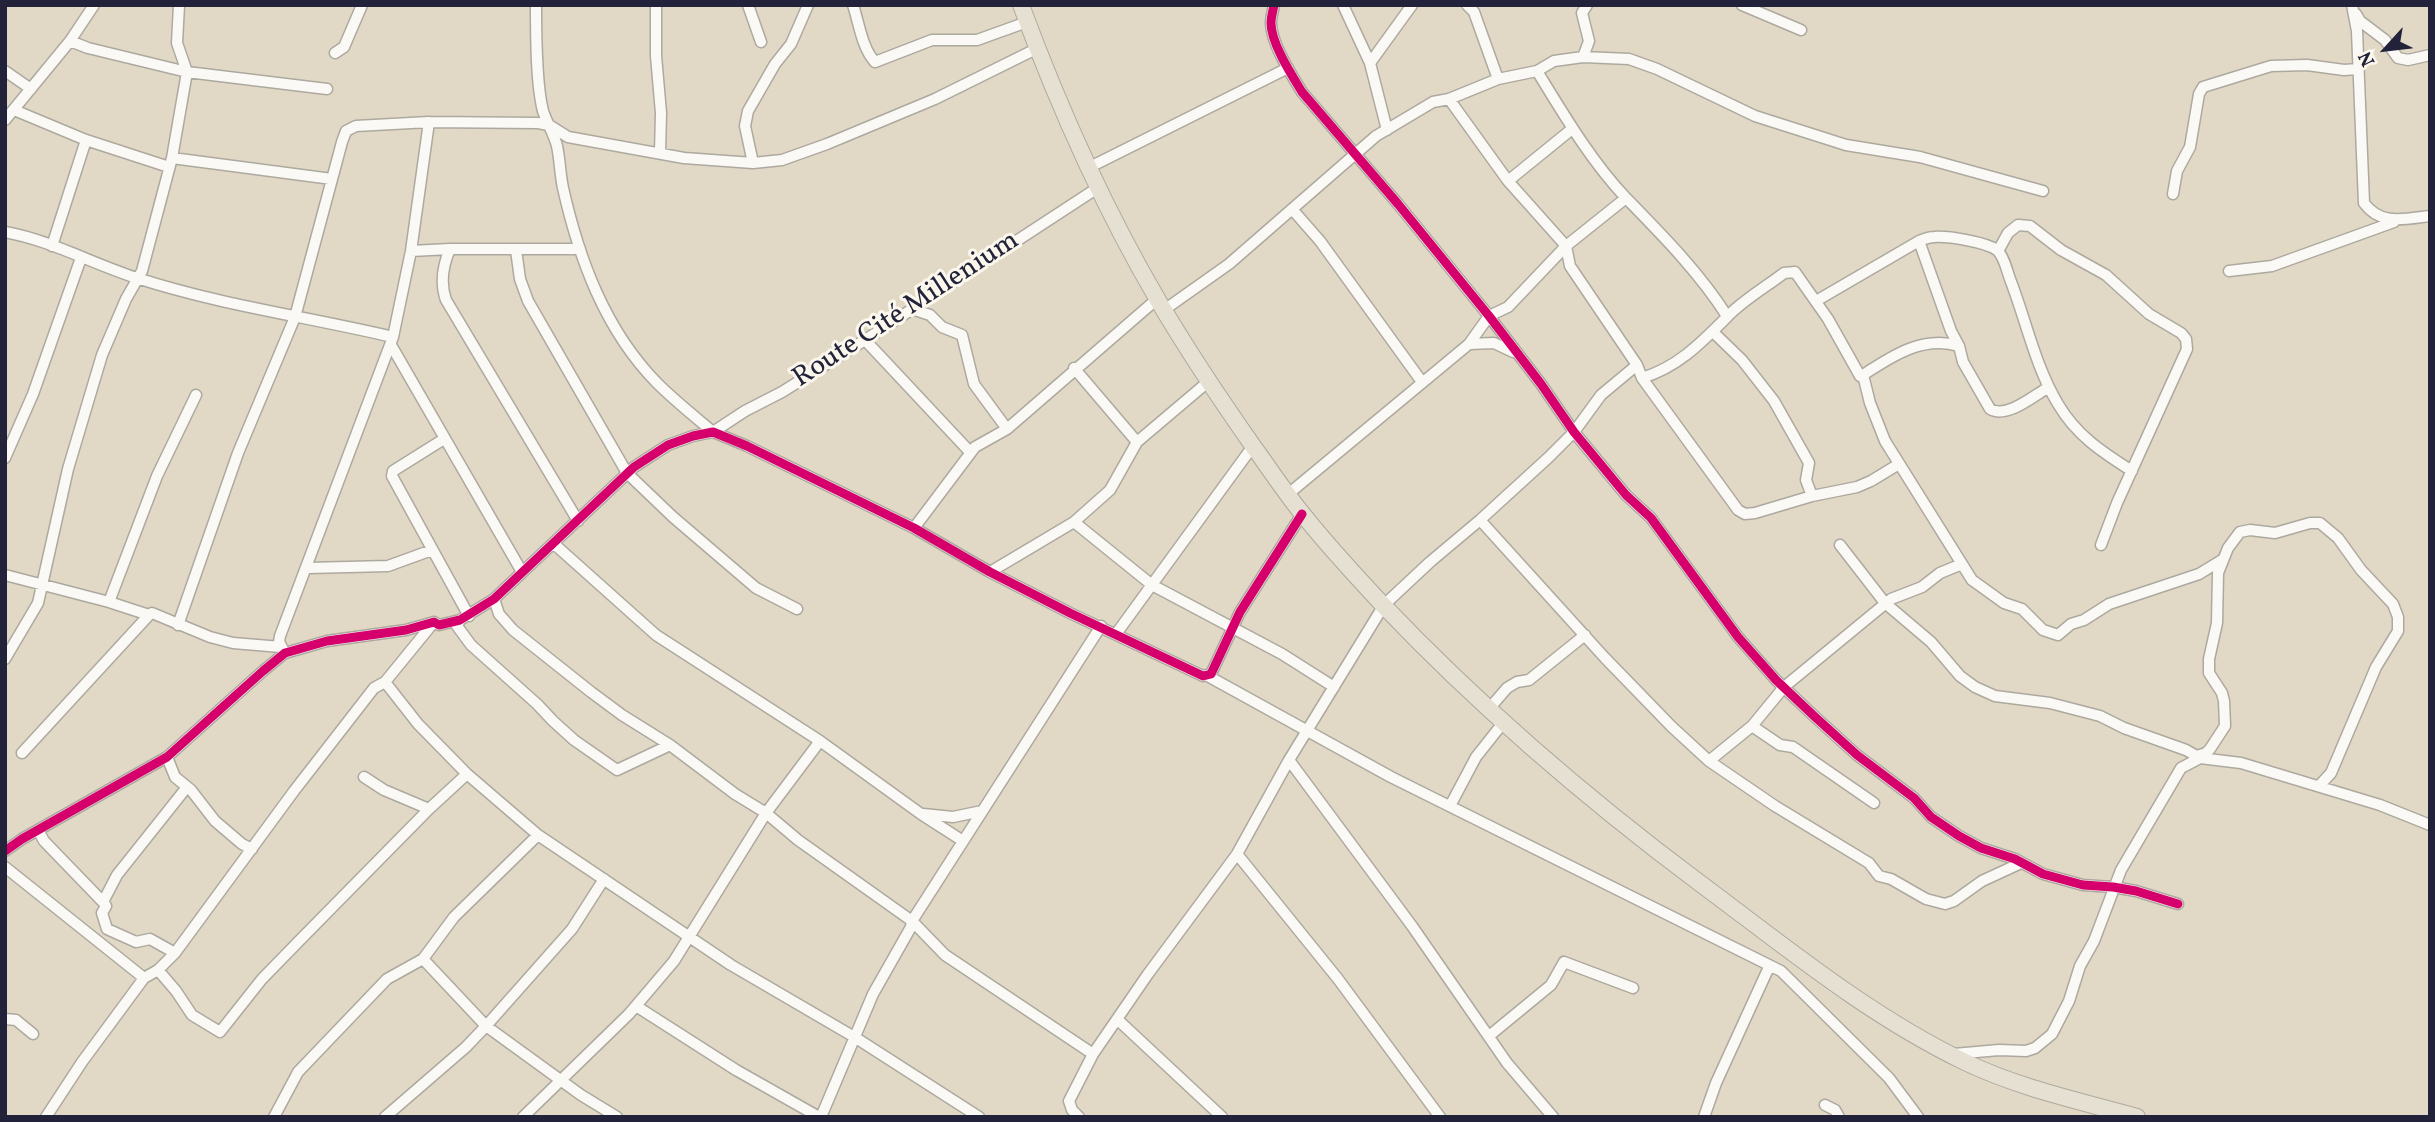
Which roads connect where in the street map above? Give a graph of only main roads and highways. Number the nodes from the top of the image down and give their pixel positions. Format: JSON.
{"nodes":[{"id":1,"x":1021,"y":5,"type":"edge"},
{"id":2,"x":2137,"y":1117,"type":"edge"}],
"edges":[{"from":1,"to":2,"type":"highway"}]}
